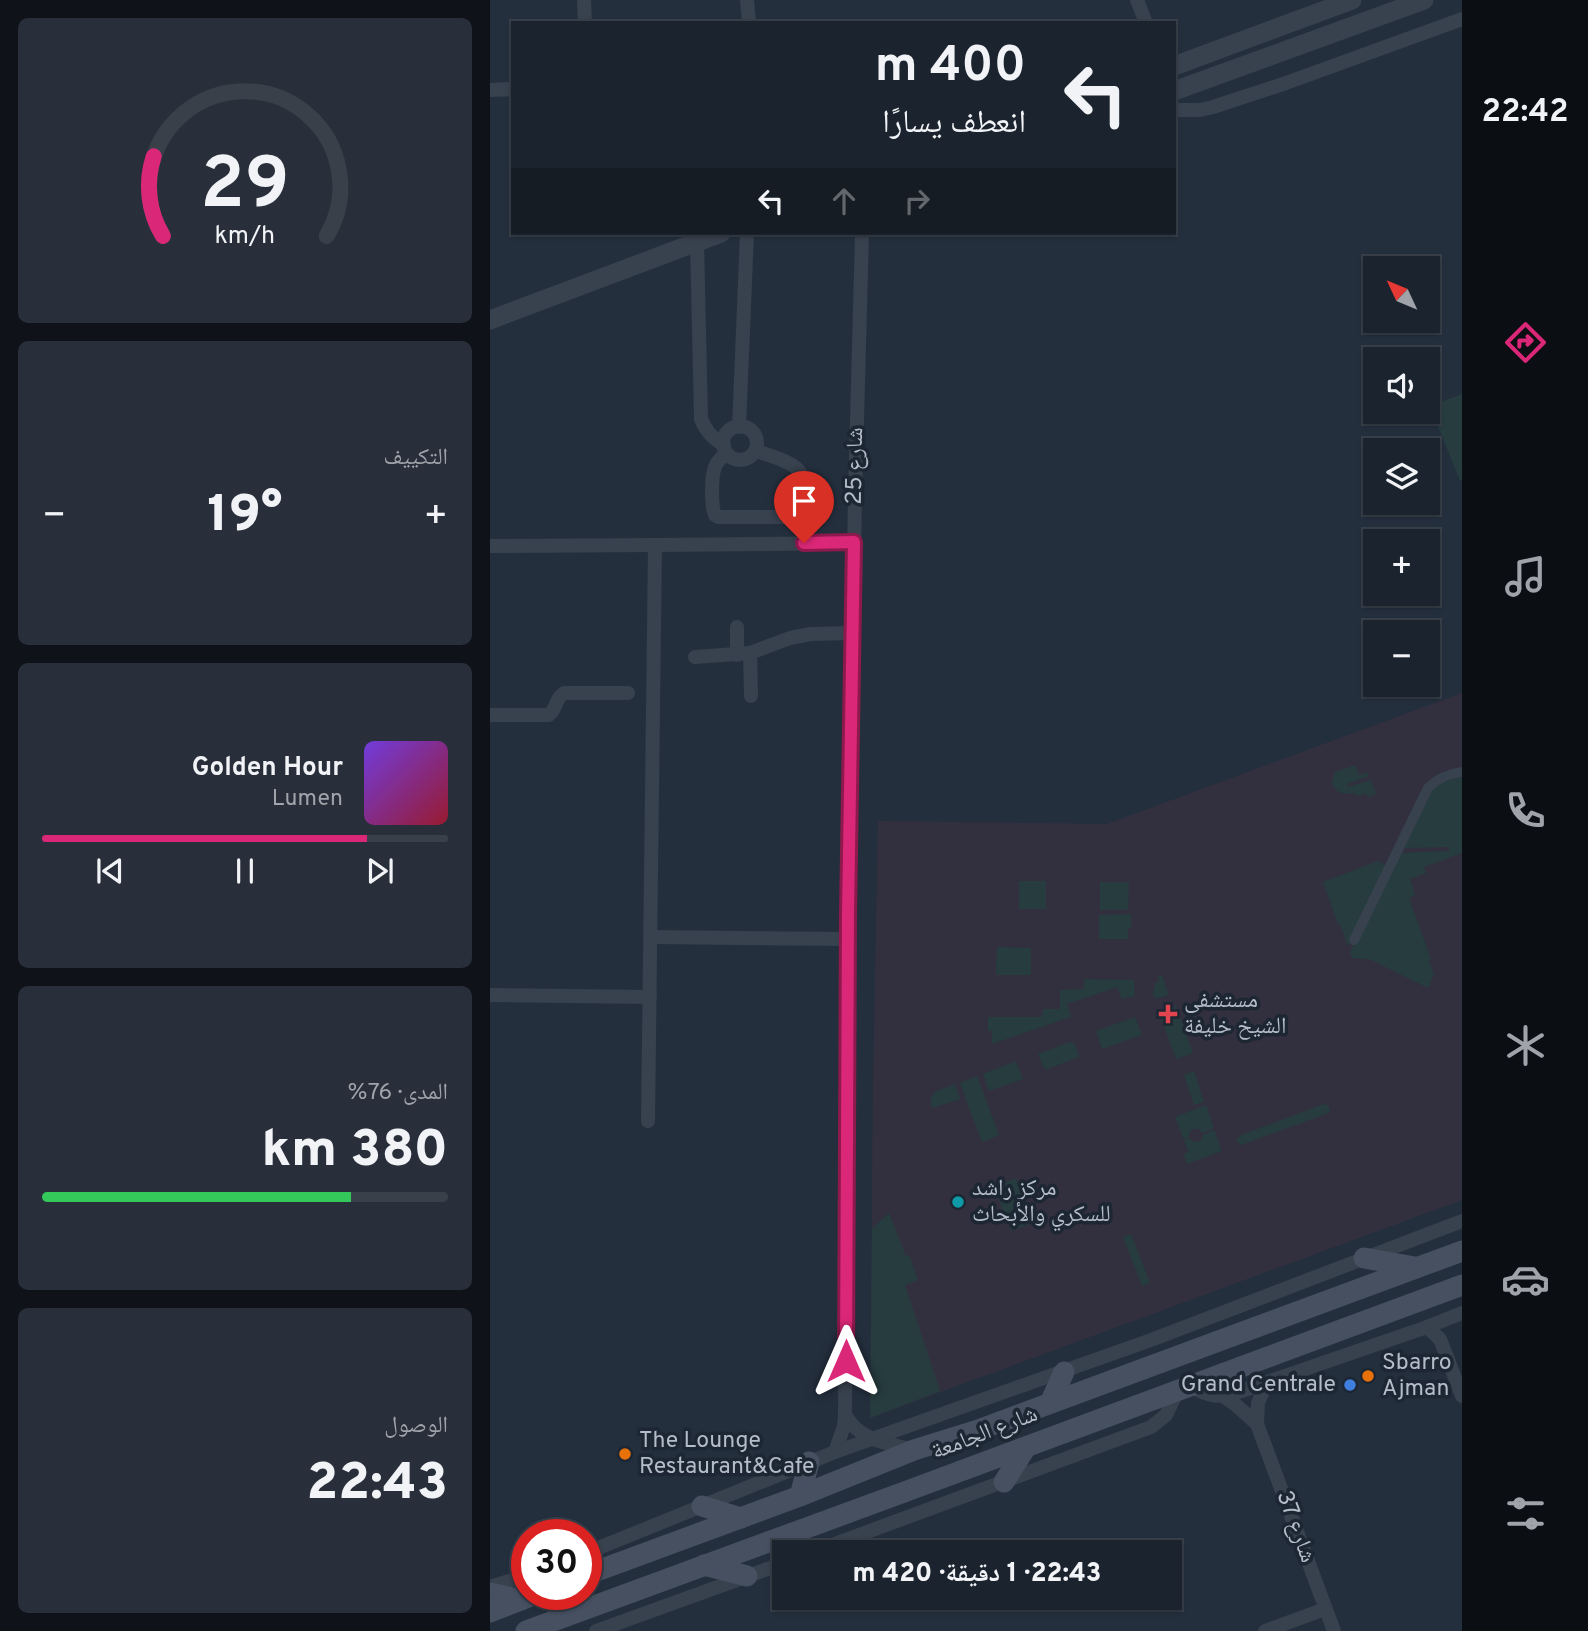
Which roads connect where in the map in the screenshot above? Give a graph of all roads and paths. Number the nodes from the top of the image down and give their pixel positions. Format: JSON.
{"nodes":[{"id":1,"x":584,"y":0,"type":"edge"},
{"id":2,"x":747,"y":0,"type":"edge"},
{"id":3,"x":1137,"y":0,"type":"edge"},
{"id":4,"x":1352,"y":0,"type":"edge"},
{"id":5,"x":1424,"y":0,"type":"edge"},
{"id":6,"x":1462,"y":19,"type":"edge"},
{"id":7,"x":586,"y":21,"type":"edge"},
{"id":8,"x":749,"y":21,"type":"edge"},
{"id":9,"x":1145,"y":21,"type":"edge"},
{"id":10,"x":1176,"y":65,"type":"edge"},
{"id":11,"x":511,"y":89,"type":"edge"},
{"id":12,"x":1176,"y":89,"type":"edge"},
{"id":13,"x":490,"y":90,"type":"edge"},
{"id":14,"x":1176,"y":110,"type":"edge"},
{"id":15,"x":716,"y":235,"type":"edge"},
{"id":16,"x":747,"y":235,"type":"edge"},
{"id":17,"x":862,"y":235,"type":"edge"},
{"id":18,"x":698,"y":242,"type":"junction"},
{"id":19,"x":490,"y":320,"type":"edge"},
{"id":20,"x":739,"y":427,"type":"junction"},
{"id":21,"x":725,"y":449,"type":"junction"},
{"id":22,"x":756,"y":451,"type":"junction"},
{"id":23,"x":854,"y":542,"type":"junction"},
{"id":24,"x":655,"y":545,"type":"junction"},
{"id":25,"x":490,"y":546,"type":"edge"},
{"id":26,"x":737,"y":627,"type":"dead end"},
{"id":27,"x":853,"y":633,"type":"junction"},
{"id":28,"x":743,"y":654,"type":"junction"},
{"id":29,"x":695,"y":657,"type":"dead end"},
{"id":30,"x":628,"y":694,"type":"dead end"},
{"id":31,"x":751,"y":696,"type":"dead end"},
{"id":32,"x":490,"y":715,"type":"edge"},
{"id":33,"x":1462,"y":772,"type":"edge"},
{"id":34,"x":650,"y":937,"type":"junction"},
{"id":35,"x":848,"y":939,"type":"junction"},
{"id":36,"x":1354,"y":940,"type":"dead end"},
{"id":37,"x":490,"y":995,"type":"edge"},
{"id":38,"x":650,"y":997,"type":"junction"},
{"id":39,"x":648,"y":1121,"type":"dead end"},
{"id":40,"x":1462,"y":1221,"type":"edge"},
{"id":41,"x":1462,"y":1251,"type":"edge"},
{"id":42,"x":1364,"y":1258,"type":"junction"},
{"id":43,"x":1418,"y":1267,"type":"junction"},
{"id":44,"x":1462,"y":1285,"type":"edge"},
{"id":45,"x":1462,"y":1313,"type":"edge"},
{"id":46,"x":1427,"y":1327,"type":"junction"},
{"id":47,"x":1064,"y":1372,"type":"junction"},
{"id":48,"x":1268,"y":1382,"type":"junction"},
{"id":49,"x":1184,"y":1388,"type":"junction"},
{"id":50,"x":1223,"y":1396,"type":"junction"},
{"id":51,"x":1462,"y":1396,"type":"edge"},
{"id":52,"x":1050,"y":1403,"type":"junction"},
{"id":53,"x":845,"y":1414,"type":"junction"},
{"id":54,"x":1257,"y":1424,"type":"junction"},
{"id":55,"x":978,"y":1430,"type":"junction"},
{"id":56,"x":872,"y":1439,"type":"junction"},
{"id":57,"x":1026,"y":1447,"type":"junction"},
{"id":58,"x":914,"y":1450,"type":"junction"},
{"id":59,"x":835,"y":1452,"type":"junction"},
{"id":60,"x":809,"y":1462,"type":"junction"},
{"id":61,"x":1004,"y":1482,"type":"junction"},
{"id":62,"x":907,"y":1491,"type":"junction"},
{"id":63,"x":800,"y":1496,"type":"junction"},
{"id":64,"x":702,"y":1506,"type":"junction"},
{"id":65,"x":741,"y":1518,"type":"junction"},
{"id":66,"x":847,"y":1540,"type":"edge"},
{"id":67,"x":602,"y":1547,"type":"edge"},
{"id":68,"x":704,"y":1565,"type":"junction"},
{"id":69,"x":772,"y":1568,"type":"edge"},
{"id":70,"x":602,"y":1570,"type":"edge"},
{"id":71,"x":747,"y":1577,"type":"junction"},
{"id":72,"x":511,"y":1580,"type":"edge"},
{"id":73,"x":490,"y":1587,"type":"edge"},
{"id":74,"x":490,"y":1593,"type":"edge"},
{"id":75,"x":511,"y":1595,"type":"edge"},
{"id":76,"x":511,"y":1604,"type":"edge"},
{"id":77,"x":1325,"y":1609,"type":"junction"},
{"id":78,"x":490,"y":1612,"type":"edge"},
{"id":79,"x":528,"y":1631,"type":"edge"},
{"id":80,"x":596,"y":1631,"type":"edge"},
{"id":81,"x":1265,"y":1631,"type":"edge"},
{"id":82,"x":1334,"y":1631,"type":"edge"}],
"edges":[{"from":1,"to":7,"type":"street"},
{"from":2,"to":8,"type":"street"},
{"from":3,"to":9,"type":"street"},
{"from":4,"to":10,"type":"street"},
{"from":5,"to":12,"type":"street"},
{"from":6,"to":14,"type":"street"},
{"from":11,"to":13,"type":"street"},
{"from":15,"to":18,"type":"street"},
{"from":16,"to":20,"type":"street"},
{"from":17,"to":23,"type":"street","name":"شارع 25"},
{"from":18,"to":19,"type":"street"},
{"from":18,"to":21,"type":"street"},
{"from":20,"to":21,"type":"street"},
{"from":20,"to":22,"type":"street"},
{"from":21,"to":22,"type":"street"},
{"from":21,"to":22,"type":"street"},
{"from":23,"to":24,"type":"street"},
{"from":23,"to":27,"type":"street","name":"شارع 25"},
{"from":24,"to":25,"type":"street"},
{"from":24,"to":34,"type":"street"},
{"from":26,"to":28,"type":"street"},
{"from":27,"to":28,"type":"street"},
{"from":27,"to":35,"type":"street","name":"شارع 25"},
{"from":28,"to":29,"type":"street"},
{"from":28,"to":31,"type":"street"},
{"from":30,"to":32,"type":"street"},
{"from":33,"to":36,"type":"street"},
{"from":34,"to":35,"type":"street"},
{"from":34,"to":38,"type":"street"},
{"from":35,"to":53,"type":"street","name":"شارع 25"},
{"from":37,"to":38,"type":"street"},
{"from":38,"to":39,"type":"street"},
{"from":40,"to":42,"type":"street"},
{"from":41,"to":43,"type":"main road","name":"شارع الجامعة"},
{"from":42,"to":43,"type":"main road"},
{"from":42,"to":47,"type":"street"},
{"from":43,"to":52,"type":"main road","name":"شارع الجامعة"},
{"from":44,"to":49,"type":"main road","name":"شارع الجامعة"},
{"from":45,"to":46,"type":"street"},
{"from":46,"to":48,"type":"street"},
{"from":46,"to":51,"type":"street"},
{"from":47,"to":52,"type":"main road"},
{"from":47,"to":56,"type":"street"},
{"from":48,"to":50,"type":"street"},
{"from":48,"to":54,"type":"street"},
{"from":49,"to":50,"type":"street"},
{"from":49,"to":57,"type":"main road","name":"شارع الجامعة"},
{"from":49,"to":61,"type":"street"},
{"from":50,"to":54,"type":"street","name":"شارع 37"},
{"from":52,"to":55,"type":"main road","name":"شارع الجامعة"},
{"from":53,"to":56,"type":"street"},
{"from":53,"to":59,"type":"street","name":"شارع 25"},
{"from":54,"to":77,"type":"street","name":"شارع 37"},
{"from":55,"to":58,"type":"main road","name":"شارع الجامعة"},
{"from":55,"to":62,"type":"main road"},
{"from":56,"to":58,"type":"street"},
{"from":56,"to":59,"type":"street"},
{"from":57,"to":61,"type":"main road"},
{"from":57,"to":62,"type":"main road","name":"شارع الجامعة"},
{"from":58,"to":63,"type":"main road","name":"شارع الجامعة"},
{"from":59,"to":60,"type":"street"},
{"from":60,"to":63,"type":"main road"},
{"from":60,"to":64,"type":"street"},
{"from":61,"to":66,"type":"street"},
{"from":62,"to":68,"type":"main road","name":"شارع الجامعة"},
{"from":63,"to":65,"type":"main road","name":"شارع الجامعة"},
{"from":64,"to":65,"type":"main road"},
{"from":64,"to":67,"type":"street"},
{"from":65,"to":70,"type":"main road","name":"شارع الجامعة"},
{"from":68,"to":71,"type":"main road"},
{"from":68,"to":79,"type":"main road","name":"شارع الجامعة"},
{"from":69,"to":71,"type":"street"},
{"from":71,"to":80,"type":"street"},
{"from":72,"to":73,"type":"street"},
{"from":74,"to":75,"type":"main road"},
{"from":76,"to":78,"type":"main road"},
{"from":77,"to":81,"type":"street"},
{"from":77,"to":82,"type":"street","name":"شارع 37"}]}
